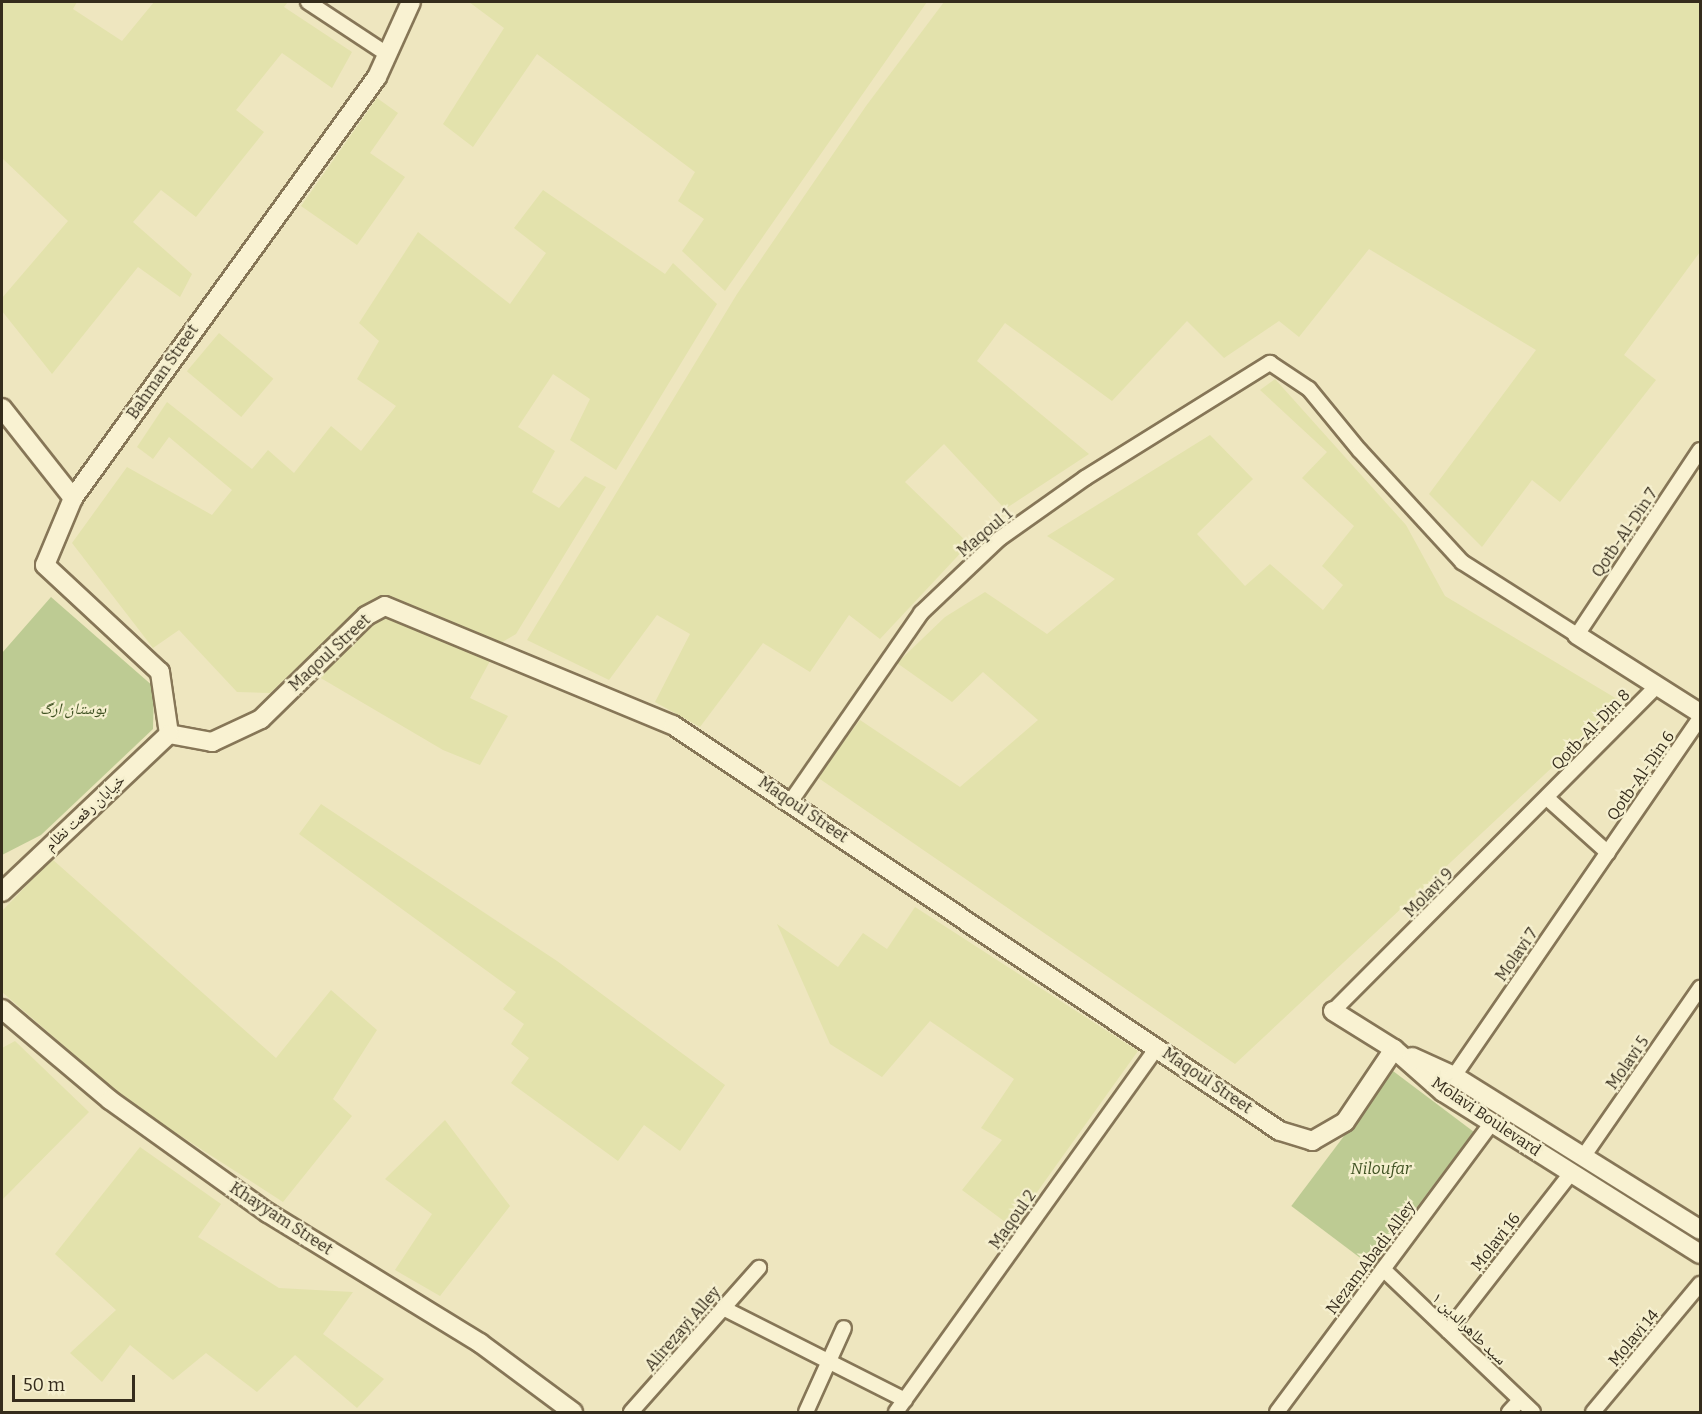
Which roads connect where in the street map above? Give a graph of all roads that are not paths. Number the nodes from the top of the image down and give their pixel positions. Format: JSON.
{"nodes":[{"id":1,"x":308,"y":2,"type":"edge"},
{"id":2,"x":411,"y":2,"type":"edge"},
{"id":3,"x":387,"y":54,"type":"junction"},
{"id":4,"x":2,"y":408,"type":"edge"},
{"id":5,"x":1701,"y":450,"type":"edge"},
{"id":6,"x":73,"y":498,"type":"junction"},
{"id":7,"x":1577,"y":635,"type":"junction"},
{"id":8,"x":1657,"y":686,"type":"junction"},
{"id":9,"x":1701,"y":713,"type":"edge"},
{"id":10,"x":1701,"y":718,"type":"edge"},
{"id":11,"x":169,"y":734,"type":"junction"},
{"id":12,"x":1547,"y":798,"type":"junction"},
{"id":13,"x":791,"y":801,"type":"junction"},
{"id":14,"x":1608,"y":853,"type":"junction"},
{"id":15,"x":2,"y":892,"type":"edge"},
{"id":16,"x":1701,"y":988,"type":"edge"},
{"id":17,"x":2,"y":1009,"type":"edge"},
{"id":18,"x":1333,"y":1011,"type":"joint"},
{"id":19,"x":1157,"y":1047,"type":"junction"},
{"id":20,"x":1394,"y":1049,"type":"junction"},
{"id":21,"x":1454,"y":1076,"type":"junction"},
{"id":22,"x":1492,"y":1123,"type":"junction"},
{"id":23,"x":1583,"y":1157,"type":"junction"},
{"id":24,"x":1571,"y":1173,"type":"junction"},
{"id":25,"x":1699,"y":1227,"type":"edge"},
{"id":26,"x":1701,"y":1254,"type":"edge"},
{"id":27,"x":759,"y":1268,"type":"dead end"},
{"id":28,"x":1383,"y":1269,"type":"junction"},
{"id":29,"x":1701,"y":1284,"type":"edge"},
{"id":30,"x":723,"y":1308,"type":"junction"},
{"id":31,"x":844,"y":1329,"type":"dead end"},
{"id":32,"x":1448,"y":1331,"type":"junction"},
{"id":33,"x":829,"y":1362,"type":"junction"},
{"id":34,"x":905,"y":1400,"type":"junction"},
{"id":35,"x":1520,"y":1400,"type":"junction"},
{"id":36,"x":573,"y":1413,"type":"edge"},
{"id":37,"x":631,"y":1413,"type":"edge"},
{"id":38,"x":806,"y":1413,"type":"edge"},
{"id":39,"x":896,"y":1413,"type":"edge"},
{"id":40,"x":1277,"y":1413,"type":"edge"},
{"id":41,"x":1509,"y":1413,"type":"edge"},
{"id":42,"x":1533,"y":1413,"type":"edge"},
{"id":43,"x":1593,"y":1413,"type":"edge"}],
"edges":[{"from":1,"to":3,"type":"street"},
{"from":2,"to":3,"type":"street","name":"Bahman Street"},
{"from":3,"to":6,"type":"street","name":"Bahman Street"},
{"from":4,"to":6,"type":"street"},
{"from":5,"to":7,"type":"street","name":"Qotb-Al-Din 7"},
{"from":6,"to":11,"type":"street","name":"Bahman Street"},
{"from":7,"to":8,"type":"street"},
{"from":7,"to":13,"type":"street","name":"Maqoul 1"},
{"from":8,"to":9,"type":"street"},
{"from":8,"to":12,"type":"street","name":"Qotb-Al-Din 8"},
{"from":10,"to":14,"type":"street","name":"Qotb-Al-Din 6"},
{"from":11,"to":13,"type":"street","name":"Maqoul Street"},
{"from":11,"to":15,"type":"street","name":"خیابان رفعت نظام"},
{"from":12,"to":14,"type":"street"},
{"from":12,"to":18,"type":"street","name":"Molavi 9"},
{"from":13,"to":19,"type":"street","name":"Maqoul Street"},
{"from":14,"to":21,"type":"street","name":"Molavi 7"},
{"from":16,"to":23,"type":"street","name":"Molavi 5"},
{"from":17,"to":36,"type":"street","name":"Khayyam Street"},
{"from":18,"to":20,"type":"street"},
{"from":19,"to":20,"type":"street","name":"Maqoul Street"},
{"from":19,"to":34,"type":"street","name":"Maqoul 2"},
{"from":20,"to":21,"type":"street","name":"Molavi Boulevard"},
{"from":20,"to":22,"type":"street","name":"Molavi Boulevard"},
{"from":21,"to":23,"type":"street","name":"Molavi Boulevard"},
{"from":22,"to":24,"type":"street","name":"Molavi Boulevard"},
{"from":22,"to":28,"type":"street","name":"NezamAbadi Alley"},
{"from":23,"to":25,"type":"street","name":"Molavi Boulevard"},
{"from":24,"to":26,"type":"street","name":"Molavi Boulevard"},
{"from":24,"to":32,"type":"street","name":"Molavi 16"},
{"from":27,"to":30,"type":"street","name":"Alirezayi Alley"},
{"from":28,"to":32,"type":"street","name":"سید طاهرالدین ۱"},
{"from":28,"to":40,"type":"street","name":"NezamAbadi Alley"},
{"from":29,"to":43,"type":"street","name":"Molavi 14"},
{"from":30,"to":33,"type":"street"},
{"from":30,"to":37,"type":"street","name":"Alirezayi Alley"},
{"from":31,"to":33,"type":"street"},
{"from":32,"to":35,"type":"street","name":"سید طاهرالدین ۱"},
{"from":33,"to":34,"type":"street"},
{"from":33,"to":38,"type":"street"},
{"from":34,"to":39,"type":"street","name":"Maqoul 2"},
{"from":35,"to":41,"type":"street"},
{"from":35,"to":42,"type":"street","name":"سید طاهرالدین ۱"}]}
